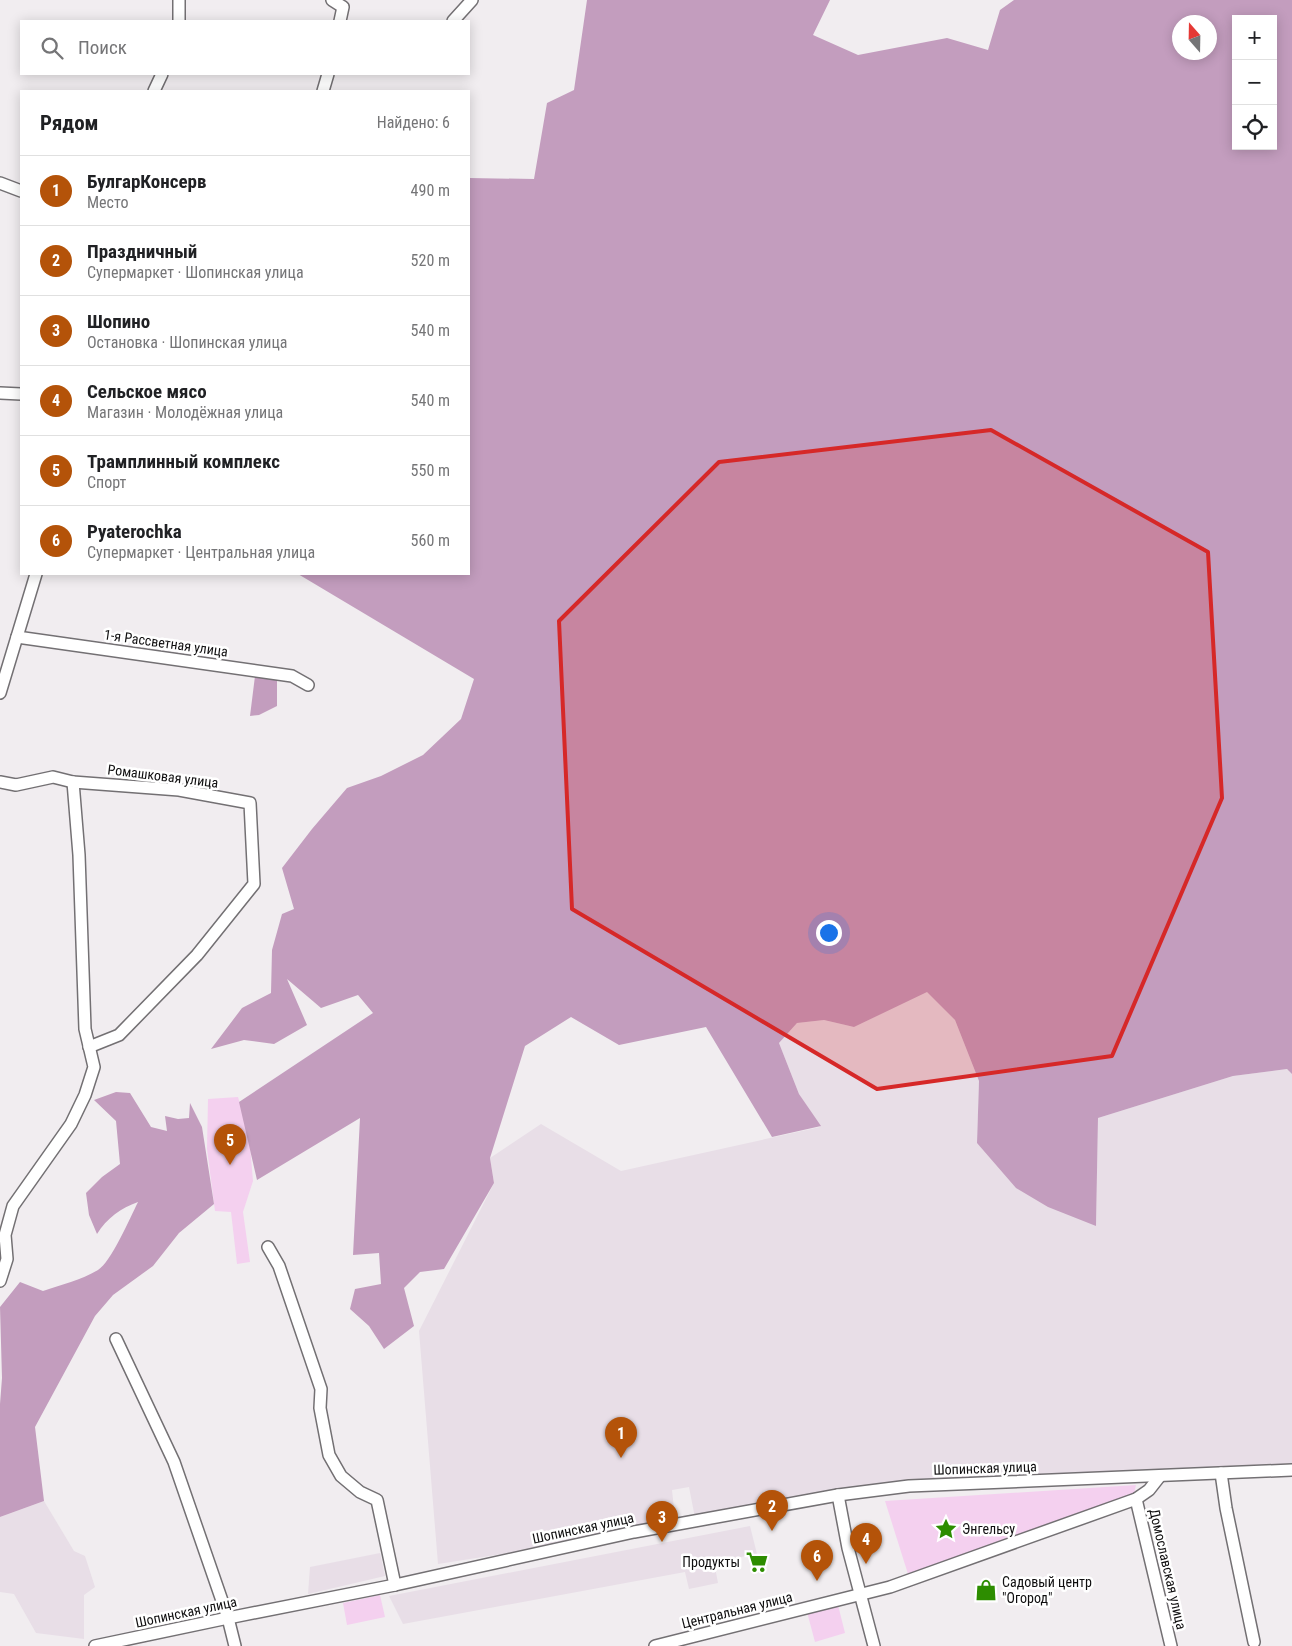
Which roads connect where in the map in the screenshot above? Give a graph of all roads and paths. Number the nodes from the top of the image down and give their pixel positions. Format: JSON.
{"nodes":[{"id":1,"x":179,"y":0,"type":"edge"},
{"id":2,"x":332,"y":0,"type":"edge"},
{"id":3,"x":472,"y":0,"type":"edge"},
{"id":4,"x":179,"y":20,"type":"edge"},
{"id":5,"x":340,"y":20,"type":"edge"},
{"id":6,"x":454,"y":20,"type":"edge"},
{"id":7,"x":162,"y":75,"type":"edge"},
{"id":8,"x":328,"y":75,"type":"edge"},
{"id":9,"x":154,"y":90,"type":"edge"},
{"id":10,"x":323,"y":90,"type":"edge"},
{"id":11,"x":0,"y":183,"type":"edge"},
{"id":12,"x":20,"y":191,"type":"edge"},
{"id":13,"x":0,"y":394,"type":"edge"},
{"id":14,"x":20,"y":394,"type":"edge"},
{"id":15,"x":36,"y":575,"type":"edge"},
{"id":16,"x":17,"y":637,"type":"junction"},
{"id":17,"x":308,"y":685,"type":"dead end"},
{"id":18,"x":0,"y":694,"type":"edge"},
{"id":19,"x":0,"y":782,"type":"edge"},
{"id":20,"x":73,"y":782,"type":"junction"},
{"id":21,"x":89,"y":1048,"type":"junction"},
{"id":22,"x":268,"y":1247,"type":"dead end"},
{"id":23,"x":0,"y":1281,"type":"edge"},
{"id":24,"x":116,"y":1339,"type":"dead end"},
{"id":25,"x":1292,"y":1470,"type":"edge"},
{"id":26,"x":1221,"y":1473,"type":"junction"},
{"id":27,"x":1160,"y":1476,"type":"junction"},
{"id":28,"x":838,"y":1494,"type":"junction"},
{"id":29,"x":1136,"y":1499,"type":"junction"},
{"id":30,"x":395,"y":1585,"type":"junction"},
{"id":31,"x":860,"y":1594,"type":"junction"},
{"id":32,"x":228,"y":1618,"type":"junction"},
{"id":33,"x":1254,"y":1642,"type":"dead end"},
{"id":34,"x":95,"y":1646,"type":"edge"},
{"id":35,"x":235,"y":1646,"type":"edge"},
{"id":36,"x":655,"y":1646,"type":"edge"},
{"id":37,"x":874,"y":1646,"type":"edge"},
{"id":38,"x":1171,"y":1646,"type":"edge"}],
"edges":[{"from":1,"to":4,"type":"street"},
{"from":2,"to":5,"type":"street"},
{"from":3,"to":6,"type":"street"},
{"from":7,"to":9,"type":"street"},
{"from":8,"to":10,"type":"street"},
{"from":11,"to":12,"type":"street"},
{"from":13,"to":14,"type":"street"},
{"from":15,"to":16,"type":"street"},
{"from":16,"to":17,"type":"street","name":"1-я Рассветная улица"},
{"from":16,"to":18,"type":"street"},
{"from":19,"to":20,"type":"street","name":"Ромашковая улица"},
{"from":20,"to":21,"type":"street"},
{"from":20,"to":21,"type":"street","name":"Ромашковая улица"},
{"from":21,"to":23,"type":"street"},
{"from":22,"to":30,"type":"street"},
{"from":24,"to":32,"type":"street"},
{"from":25,"to":26,"type":"street","name":"Шопинская улица"},
{"from":26,"to":27,"type":"street","name":"Шопинская улица"},
{"from":26,"to":33,"type":"street"},
{"from":27,"to":28,"type":"street","name":"Шопинская улица"},
{"from":27,"to":29,"type":"street","name":"Центральная улица"},
{"from":28,"to":30,"type":"street","name":"Шопинская улица"},
{"from":28,"to":31,"type":"street"},
{"from":29,"to":31,"type":"street","name":"Центральная улица"},
{"from":29,"to":38,"type":"street","name":"Домославская улица"},
{"from":30,"to":32,"type":"street","name":"Шопинская улица"},
{"from":31,"to":36,"type":"street","name":"Центральная улица"},
{"from":31,"to":37,"type":"street"},
{"from":32,"to":34,"type":"street","name":"Шопинская улица"},
{"from":32,"to":35,"type":"street"}]}
